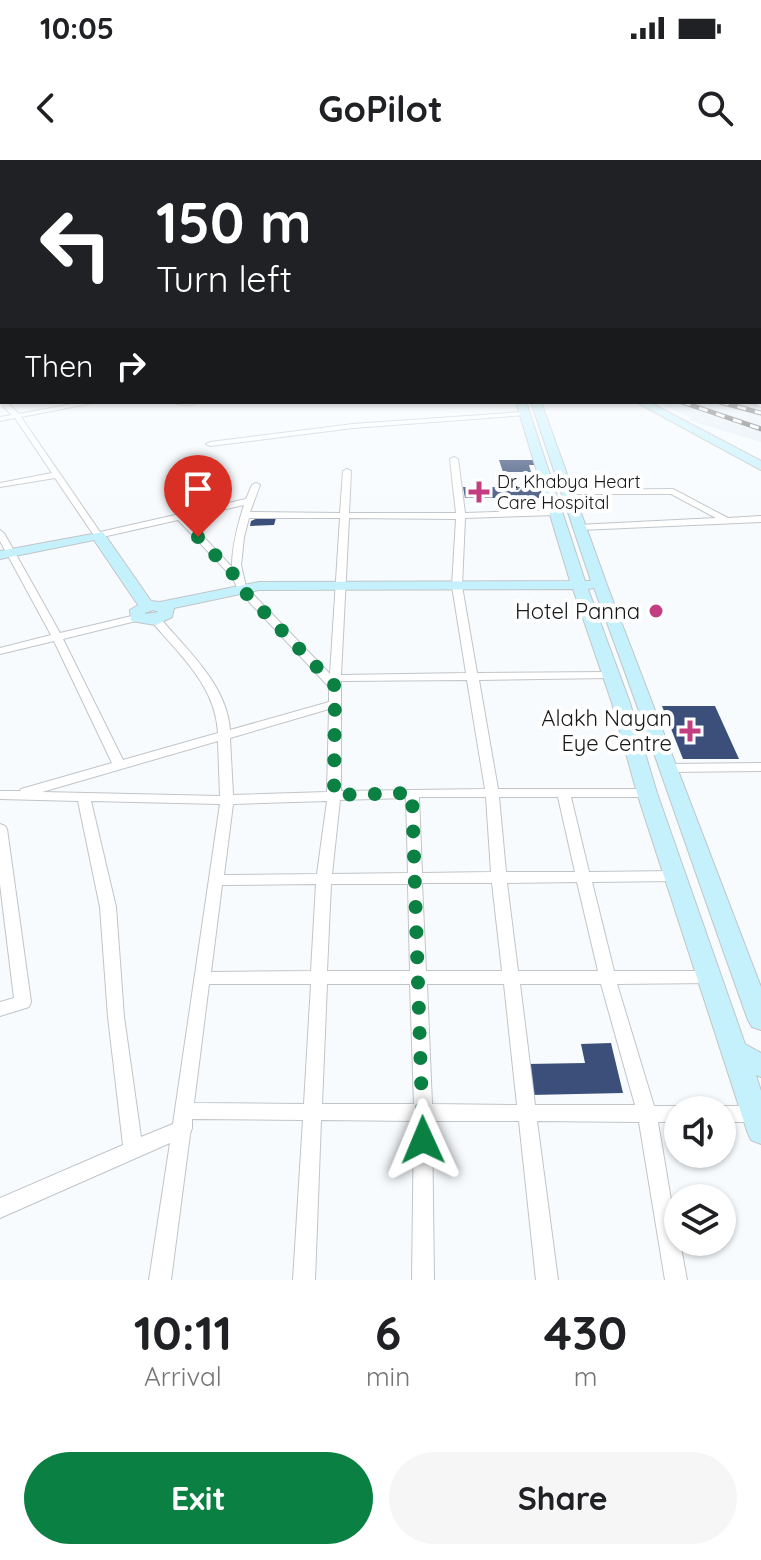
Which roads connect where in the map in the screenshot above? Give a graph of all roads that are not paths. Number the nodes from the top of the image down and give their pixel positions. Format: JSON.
{"nodes":[{"id":1,"x":13,"y":412,"type":"edge"},
{"id":2,"x":33,"y":412,"type":"edge"},
{"id":3,"x":472,"y":412,"type":"edge"},
{"id":4,"x":529,"y":412,"type":"edge"},
{"id":5,"x":530,"y":412,"type":"edge"},
{"id":6,"x":661,"y":412,"type":"edge"},
{"id":7,"x":669,"y":412,"type":"edge"},
{"id":8,"x":17,"y":416,"type":"junction"},
{"id":9,"x":0,"y":419,"type":"edge"},
{"id":10,"x":210,"y":444,"type":"dead end"},
{"id":11,"x":454,"y":459,"type":"dead end"},
{"id":12,"x":761,"y":464,"type":"edge"},
{"id":13,"x":347,"y":471,"type":"dead end"},
{"id":14,"x":57,"y":475,"type":"junction"},
{"id":15,"x":0,"y":485,"type":"edge"},
{"id":16,"x":256,"y":485,"type":"dead end"},
{"id":17,"x":567,"y":492,"type":"junction"},
{"id":18,"x":249,"y":501,"type":"junction"},
{"id":19,"x":556,"y":512,"type":"junction"},
{"id":20,"x":244,"y":515,"type":"junction"},
{"id":21,"x":344,"y":515,"type":"junction"},
{"id":22,"x":461,"y":516,"type":"junction"},
{"id":23,"x":180,"y":517,"type":"junction"},
{"id":24,"x":761,"y":519,"type":"edge"},
{"id":25,"x":727,"y":521,"type":"junction"},
{"id":26,"x":580,"y":527,"type":"junction"},
{"id":27,"x":0,"y":533,"type":"edge"},
{"id":28,"x":98,"y":535,"type":"junction"},
{"id":29,"x":5,"y":554,"type":"edge"},
{"id":30,"x":238,"y":582,"type":"junction"},
{"id":31,"x":600,"y":585,"type":"junction"},
{"id":32,"x":341,"y":586,"type":"junction"},
{"id":33,"x":457,"y":586,"type":"junction"},
{"id":34,"x":579,"y":586,"type":"junction"},
{"id":35,"x":150,"y":613,"type":"junction"},
{"id":36,"x":57,"y":637,"type":"junction"},
{"id":37,"x":0,"y":651,"type":"edge"},
{"id":38,"x":609,"y":675,"type":"junction"},
{"id":39,"x":473,"y":676,"type":"junction"},
{"id":40,"x":335,"y":682,"type":"junction"},
{"id":41,"x":335,"y":704,"type":"junction"},
{"id":42,"x":224,"y":737,"type":"junction"},
{"id":43,"x":120,"y":766,"type":"junction"},
{"id":44,"x":761,"y":767,"type":"edge"},
{"id":45,"x":668,"y":768,"type":"junction"},
{"id":46,"x":492,"y":792,"type":"junction"},
{"id":47,"x":563,"y":792,"type":"junction"},
{"id":48,"x":412,"y":793,"type":"junction"},
{"id":49,"x":647,"y":793,"type":"junction"},
{"id":50,"x":334,"y":795,"type":"junction"},
{"id":51,"x":7,"y":796,"type":"edge"},
{"id":52,"x":84,"y":798,"type":"junction"},
{"id":53,"x":227,"y":800,"type":"junction"},
{"id":54,"x":0,"y":829,"type":"edge"},
{"id":55,"x":677,"y":876,"type":"junction"},
{"id":56,"x":499,"y":877,"type":"junction"},
{"id":57,"x":583,"y":877,"type":"junction"},
{"id":58,"x":414,"y":878,"type":"junction"},
{"id":59,"x":324,"y":879,"type":"junction"},
{"id":60,"x":217,"y":880,"type":"junction"},
{"id":61,"x":6,"y":905,"type":"edge"},
{"id":62,"x":512,"y":977,"type":"junction"},
{"id":63,"x":607,"y":977,"type":"junction"},
{"id":64,"x":711,"y":977,"type":"junction"},
{"id":65,"x":204,"y":978,"type":"junction"},
{"id":66,"x":321,"y":978,"type":"junction"},
{"id":67,"x":416,"y":978,"type":"junction"},
{"id":68,"x":0,"y":1009,"type":"edge"},
{"id":69,"x":761,"y":1020,"type":"edge"},
{"id":70,"x":736,"y":1052,"type":"junction"},
{"id":71,"x":761,"y":1066,"type":"edge"},
{"id":72,"x":313,"y":1112,"type":"junction"},
{"id":73,"x":423,"y":1112,"type":"junction"},
{"id":74,"x":525,"y":1113,"type":"junction"},
{"id":75,"x":647,"y":1114,"type":"junction"},
{"id":76,"x":664,"y":1114,"type":"edge"},
{"id":77,"x":736,"y":1117,"type":"edge"},
{"id":78,"x":184,"y":1120,"type":"junction"},
{"id":79,"x":758,"y":1122,"type":"edge"},
{"id":80,"x":133,"y":1151,"type":"junction"},
{"id":81,"x":0,"y":1208,"type":"edge"},
{"id":82,"x":160,"y":1280,"type":"edge"},
{"id":83,"x":304,"y":1280,"type":"edge"},
{"id":84,"x":423,"y":1280,"type":"edge"},
{"id":85,"x":547,"y":1280,"type":"edge"},
{"id":86,"x":676,"y":1280,"type":"edge"}],
"edges":[{"from":1,"to":8,"type":"street"},
{"from":2,"to":8,"type":"street"},
{"from":3,"to":10,"type":"street"},
{"from":4,"to":19,"type":"main road"},
{"from":5,"to":17,"type":"main road"},
{"from":6,"to":12,"type":"main road"},
{"from":7,"to":12,"type":"main road"},
{"from":8,"to":9,"type":"street"},
{"from":8,"to":14,"type":"street"},
{"from":11,"to":22,"type":"street"},
{"from":13,"to":21,"type":"street"},
{"from":14,"to":15,"type":"street"},
{"from":14,"to":28,"type":"street"},
{"from":16,"to":18,"type":"street"},
{"from":17,"to":25,"type":"street"},
{"from":17,"to":26,"type":"main road"},
{"from":18,"to":20,"type":"street"},
{"from":18,"to":23,"type":"street"},
{"from":19,"to":22,"type":"street"},
{"from":19,"to":34,"type":"main road"},
{"from":20,"to":21,"type":"street"},
{"from":20,"to":30,"type":"street"},
{"from":21,"to":22,"type":"street"},
{"from":21,"to":32,"type":"street"},
{"from":22,"to":33,"type":"street"},
{"from":23,"to":28,"type":"street"},
{"from":23,"to":30,"type":"street"},
{"from":24,"to":25,"type":"street"},
{"from":25,"to":26,"type":"street"},
{"from":26,"to":31,"type":"main road"},
{"from":27,"to":29,"type":"street"},
{"from":28,"to":29,"type":"main road"},
{"from":28,"to":35,"type":"main road"},
{"from":29,"to":36,"type":"street"},
{"from":30,"to":32,"type":"main road"},
{"from":30,"to":35,"type":"main road"},
{"from":30,"to":40,"type":"street"},
{"from":31,"to":34,"type":"main road"},
{"from":31,"to":45,"type":"main road"},
{"from":32,"to":33,"type":"main road"},
{"from":32,"to":40,"type":"street"},
{"from":33,"to":34,"type":"main road"},
{"from":33,"to":39,"type":"street"},
{"from":34,"to":38,"type":"main road"},
{"from":35,"to":36,"type":"street"},
{"from":35,"to":42,"type":"street"},
{"from":36,"to":37,"type":"street"},
{"from":36,"to":43,"type":"street"},
{"from":38,"to":39,"type":"street"},
{"from":38,"to":49,"type":"main road"},
{"from":39,"to":40,"type":"street"},
{"from":39,"to":46,"type":"street"},
{"from":40,"to":41,"type":"street"},
{"from":41,"to":42,"type":"street"},
{"from":41,"to":50,"type":"street"},
{"from":42,"to":43,"type":"street"},
{"from":42,"to":53,"type":"street"},
{"from":43,"to":51,"type":"street"},
{"from":44,"to":45,"type":"street"},
{"from":45,"to":69,"type":"main road"},
{"from":46,"to":47,"type":"street"},
{"from":46,"to":48,"type":"street"},
{"from":46,"to":56,"type":"street"},
{"from":47,"to":49,"type":"street"},
{"from":47,"to":57,"type":"street"},
{"from":48,"to":50,"type":"street"},
{"from":48,"to":58,"type":"street"},
{"from":49,"to":55,"type":"main road"},
{"from":50,"to":53,"type":"street"},
{"from":50,"to":59,"type":"street"},
{"from":51,"to":52,"type":"street"},
{"from":52,"to":53,"type":"street"},
{"from":52,"to":80,"type":"street"},
{"from":53,"to":60,"type":"street"},
{"from":54,"to":61,"type":"street"},
{"from":55,"to":57,"type":"street"},
{"from":55,"to":64,"type":"main road"},
{"from":56,"to":57,"type":"street"},
{"from":56,"to":58,"type":"street"},
{"from":56,"to":62,"type":"street"},
{"from":57,"to":63,"type":"street"},
{"from":58,"to":59,"type":"street"},
{"from":58,"to":67,"type":"street"},
{"from":59,"to":60,"type":"street"},
{"from":59,"to":66,"type":"street"},
{"from":60,"to":65,"type":"street"},
{"from":61,"to":68,"type":"street"},
{"from":62,"to":63,"type":"street"},
{"from":62,"to":67,"type":"street"},
{"from":62,"to":74,"type":"street"},
{"from":63,"to":64,"type":"street"},
{"from":63,"to":75,"type":"street"},
{"from":64,"to":70,"type":"main road"},
{"from":65,"to":66,"type":"street"},
{"from":65,"to":78,"type":"street"},
{"from":66,"to":67,"type":"street"},
{"from":66,"to":72,"type":"street"},
{"from":67,"to":73,"type":"street"},
{"from":70,"to":71,"type":"main road"},
{"from":70,"to":79,"type":"main road"},
{"from":72,"to":73,"type":"street"},
{"from":72,"to":78,"type":"street"},
{"from":72,"to":83,"type":"street"},
{"from":73,"to":74,"type":"street"},
{"from":73,"to":84,"type":"street"},
{"from":74,"to":75,"type":"street"},
{"from":74,"to":85,"type":"street"},
{"from":75,"to":76,"type":"street"},
{"from":75,"to":86,"type":"street"},
{"from":77,"to":79,"type":"street"},
{"from":78,"to":80,"type":"street"},
{"from":78,"to":82,"type":"street"},
{"from":80,"to":81,"type":"street"}]}
